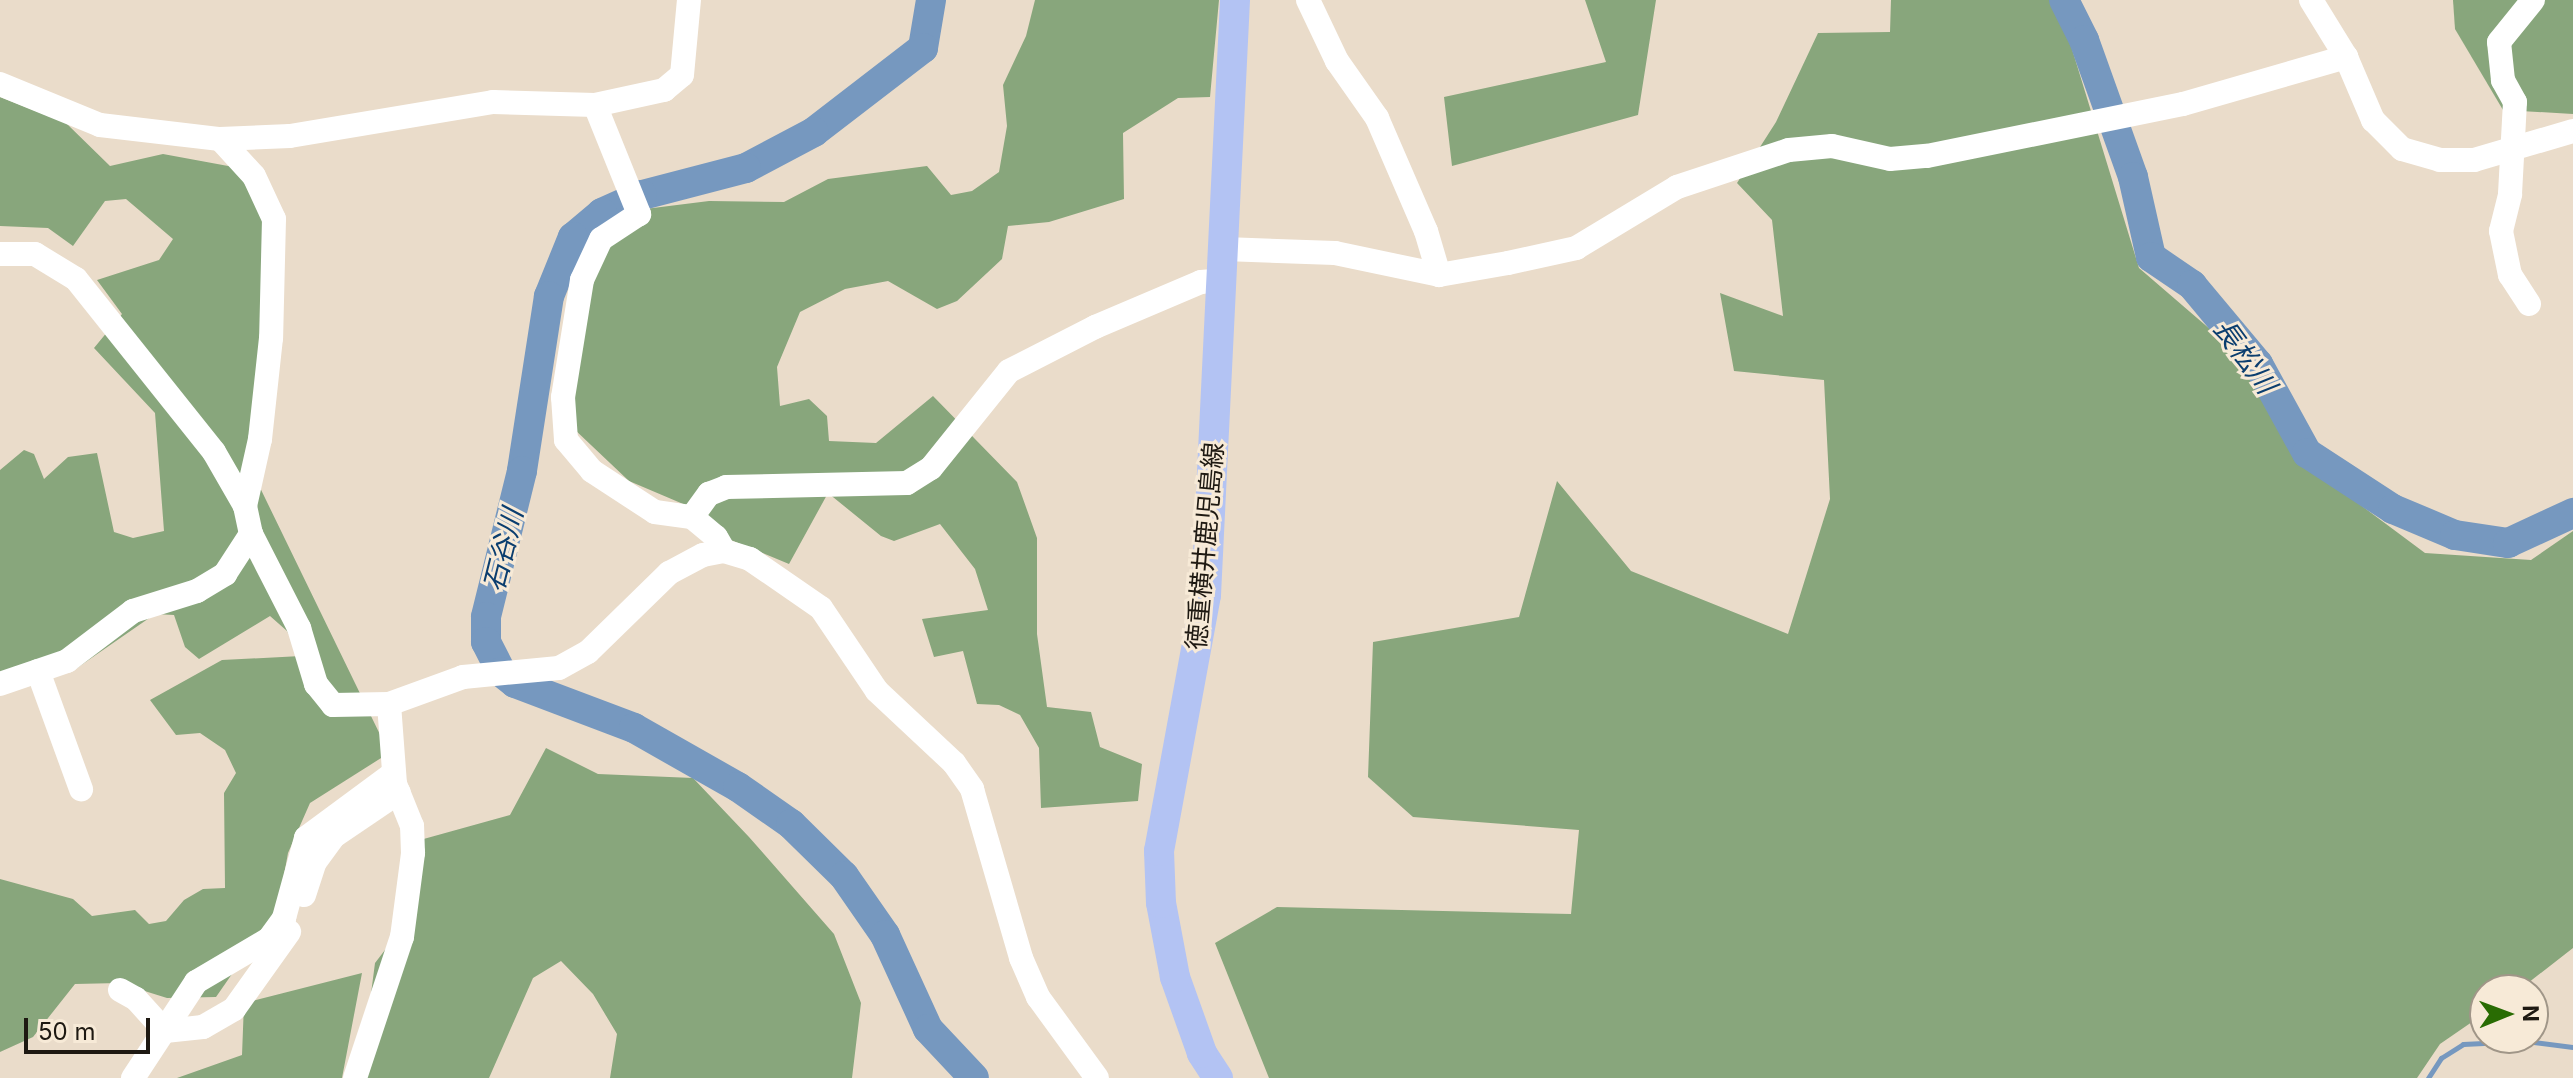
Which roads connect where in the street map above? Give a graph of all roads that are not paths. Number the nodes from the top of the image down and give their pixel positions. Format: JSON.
{"nodes":[{"id":1,"x":689,"y":0,"type":"edge"},
{"id":2,"x":1235,"y":0,"type":"edge"},
{"id":3,"x":1308,"y":0,"type":"edge"},
{"id":4,"x":2311,"y":0,"type":"edge"},
{"id":5,"x":2533,"y":0,"type":"edge"},
{"id":6,"x":2346,"y":57,"type":"junction"},
{"id":7,"x":0,"y":84,"type":"edge"},
{"id":8,"x":595,"y":105,"type":"junction"},
{"id":9,"x":2573,"y":131,"type":"edge"},
{"id":10,"x":220,"y":139,"type":"junction"},
{"id":11,"x":2513,"y":152,"type":"junction"},
{"id":12,"x":1224,"y":249,"type":"junction"},
{"id":13,"x":0,"y":254,"type":"edge"},
{"id":14,"x":1439,"y":275,"type":"junction"},
{"id":15,"x":1222,"y":280,"type":"junction"},
{"id":16,"x":2529,"y":304,"type":"dead end"},
{"id":17,"x":245,"y":506,"type":"junction"},
{"id":18,"x":692,"y":517,"type":"junction"},
{"id":19,"x":251,"y":534,"type":"junction"},
{"id":20,"x":724,"y":551,"type":"junction"},
{"id":21,"x":38,"y":671,"type":"junction"},
{"id":22,"x":0,"y":684,"type":"edge"},
{"id":23,"x":389,"y":704,"type":"junction"},
{"id":24,"x":396,"y":782,"type":"junction"},
{"id":25,"x":81,"y":789,"type":"dead end"},
{"id":26,"x":120,"y":990,"type":"dead end"},
{"id":27,"x":165,"y":1031,"type":"junction"},
{"id":28,"x":133,"y":1078,"type":"edge"},
{"id":29,"x":355,"y":1078,"type":"edge"},
{"id":30,"x":1097,"y":1078,"type":"edge"},
{"id":31,"x":1218,"y":1078,"type":"edge"}],
"edges":[{"from":1,"to":8,"type":"street"},
{"from":2,"to":12,"type":"main road","name":"徳重横井鹿児島線"},
{"from":3,"to":14,"type":"street"},
{"from":4,"to":6,"type":"street"},
{"from":5,"to":11,"type":"street"},
{"from":6,"to":11,"type":"street"},
{"from":6,"to":14,"type":"street"},
{"from":7,"to":10,"type":"street"},
{"from":8,"to":10,"type":"street"},
{"from":8,"to":18,"type":"street"},
{"from":9,"to":11,"type":"street"},
{"from":10,"to":17,"type":"street"},
{"from":11,"to":16,"type":"street"},
{"from":12,"to":14,"type":"street"},
{"from":12,"to":15,"type":"main road","name":"徳重横井鹿児島線"},
{"from":13,"to":17,"type":"street"},
{"from":15,"to":18,"type":"street"},
{"from":15,"to":31,"type":"main road","name":"徳重横井鹿児島線"},
{"from":17,"to":19,"type":"street"},
{"from":18,"to":20,"type":"street"},
{"from":19,"to":21,"type":"street"},
{"from":19,"to":23,"type":"street"},
{"from":20,"to":23,"type":"street"},
{"from":20,"to":30,"type":"street"},
{"from":21,"to":22,"type":"street"},
{"from":21,"to":25,"type":"street"},
{"from":23,"to":24,"type":"street"},
{"from":24,"to":27,"type":"street"},
{"from":24,"to":27,"type":"street"},
{"from":24,"to":29,"type":"street"},
{"from":26,"to":27,"type":"street"},
{"from":27,"to":28,"type":"street"}]}
